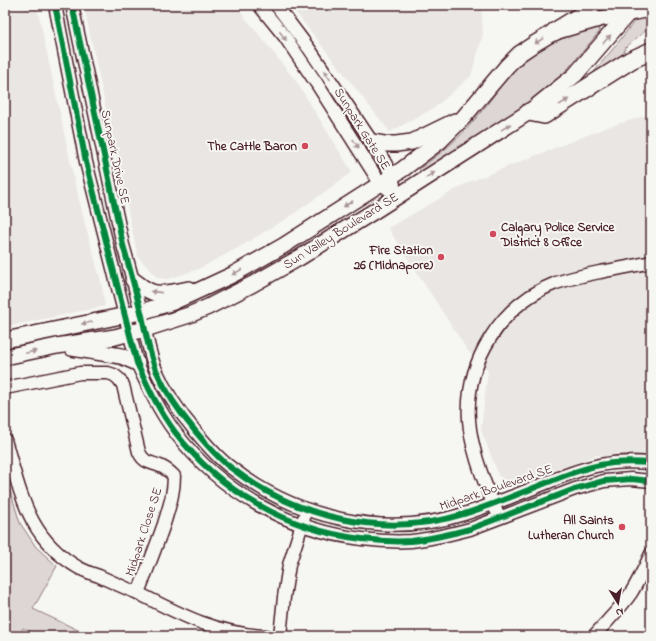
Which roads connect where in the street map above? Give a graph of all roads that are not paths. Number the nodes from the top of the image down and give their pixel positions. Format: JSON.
{"nodes":[{"id":1,"x":54,"y":5,"type":"edge"},
{"id":2,"x":72,"y":5,"type":"edge"},
{"id":3,"x":259,"y":5,"type":"edge"},
{"id":4,"x":276,"y":5,"type":"edge"},
{"id":5,"x":592,"y":5,"type":"edge"},
{"id":6,"x":632,"y":9,"type":"edge"},
{"id":7,"x":651,"y":9,"type":"edge"},
{"id":8,"x":554,"y":32,"type":"junction"},
{"id":9,"x":651,"y":51,"type":"edge"},
{"id":10,"x":529,"y":112,"type":"junction"},
{"id":11,"x":463,"y":118,"type":"junction"},
{"id":12,"x":372,"y":142,"type":"junction"},
{"id":13,"x":386,"y":180,"type":"junction"},
{"id":14,"x":397,"y":196,"type":"junction"},
{"id":15,"x":651,"y":262,"type":"edge"},
{"id":16,"x":133,"y":280,"type":"junction"},
{"id":17,"x":208,"y":286,"type":"junction"},
{"id":18,"x":141,"y":312,"type":"junction"},
{"id":19,"x":125,"y":316,"type":"junction"},
{"id":20,"x":145,"y":329,"type":"junction"},
{"id":21,"x":129,"y":334,"type":"junction"},
{"id":22,"x":5,"y":340,"type":"edge"},
{"id":23,"x":57,"y":346,"type":"junction"},
{"id":24,"x":5,"y":357,"type":"edge"},
{"id":25,"x":137,"y":363,"type":"junction"},
{"id":26,"x":5,"y":388,"type":"edge"},
{"id":27,"x":5,"y":440,"type":"edge"},
{"id":28,"x":651,"y":464,"type":"edge"},
{"id":29,"x":651,"y":481,"type":"edge"},
{"id":30,"x":493,"y":503,"type":"junction"},
{"id":31,"x":307,"y":510,"type":"junction"},
{"id":32,"x":500,"y":518,"type":"junction"},
{"id":33,"x":301,"y":526,"type":"junction"},
{"id":34,"x":651,"y":554,"type":"edge"},
{"id":35,"x":138,"y":593,"type":"junction"},
{"id":36,"x":266,"y":636,"type":"edge"},
{"id":37,"x":280,"y":636,"type":"edge"},
{"id":38,"x":594,"y":636,"type":"edge"}],
"edges":[{"from":1,"to":19,"type":"street"},
{"from":2,"to":16,"type":"street","name":"Sunpark Drive SE"},
{"from":3,"to":13,"type":"street","name":"Sunpark Gate SE","one_way":true},
{"from":12,"to":4,"type":"street","name":"Sunpark Gate SE","one_way":true},
{"from":5,"to":8,"type":"highway"},
{"from":6,"to":7,"type":"main road","name":"Sun Valley Boulevard SE"},
{"from":6,"to":8,"type":"main road","name":"Sun Valley Boulevard SE"},
{"from":10,"to":6,"type":"main road","name":"Sun Valley Boulevard SE","one_way":true},
{"from":8,"to":11,"type":"main road","name":"Sun Valley Boulevard SE","one_way":true},
{"from":10,"to":9,"type":"highway","one_way":true},
{"from":14,"to":10,"type":"main road","name":"Sun Valley Boulevard SE","one_way":true},
{"from":11,"to":12,"type":"main road"},
{"from":11,"to":13,"type":"main road","name":"Sun Valley Boulevard SE"},
{"from":12,"to":13,"type":"street","name":"Sunpark Gate SE"},
{"from":13,"to":14,"type":"street","name":"Sunpark Gate SE"},
{"from":13,"to":17,"type":"main road","name":"Sun Valley Boulevard SE","one_way":true},
{"from":14,"to":20,"type":"main road","name":"Sun Valley Boulevard SE"},
{"from":15,"to":30,"type":"street"},
{"from":17,"to":16,"type":"main road","one_way":true},
{"from":16,"to":18,"type":"street","name":"Sunpark Drive SE"},
{"from":17,"to":18,"type":"main road","name":"Sun Valley Boulevard SE"},
{"from":18,"to":19,"type":"main road","name":"Sun Valley Boulevard SE"},
{"from":18,"to":20,"type":"street","name":"Midpark Boulevard SE"},
{"from":19,"to":21,"type":"street"},
{"from":19,"to":22,"type":"main road","name":"Sun Valley Boulevard SE","one_way":true},
{"from":20,"to":21,"type":"main road","name":"Sun Valley Boulevard SE"},
{"from":20,"to":31,"type":"street","name":"Midpark Boulevard SE"},
{"from":21,"to":23,"type":"main road","name":"Sun Valley Boulevard SE"},
{"from":21,"to":25,"type":"street"},
{"from":24,"to":23,"type":"main road","name":"Sun Valley Boulevard SE","one_way":true},
{"from":23,"to":25,"type":"main road"},
{"from":25,"to":33,"type":"street"},
{"from":26,"to":35,"type":"street","name":"Midpark Close SE"},
{"from":27,"to":35,"type":"street","name":"Midpark Close SE"},
{"from":28,"to":30,"type":"street","name":"Midpark Boulevard SE"},
{"from":29,"to":32,"type":"street"},
{"from":30,"to":31,"type":"street","name":"Midpark Boulevard SE"},
{"from":30,"to":32,"type":"street"},
{"from":31,"to":33,"type":"street"},
{"from":32,"to":33,"type":"street"},
{"from":33,"to":37,"type":"street"},
{"from":34,"to":38,"type":"street"},
{"from":35,"to":36,"type":"street","name":"Midpark Close SE"}]}
